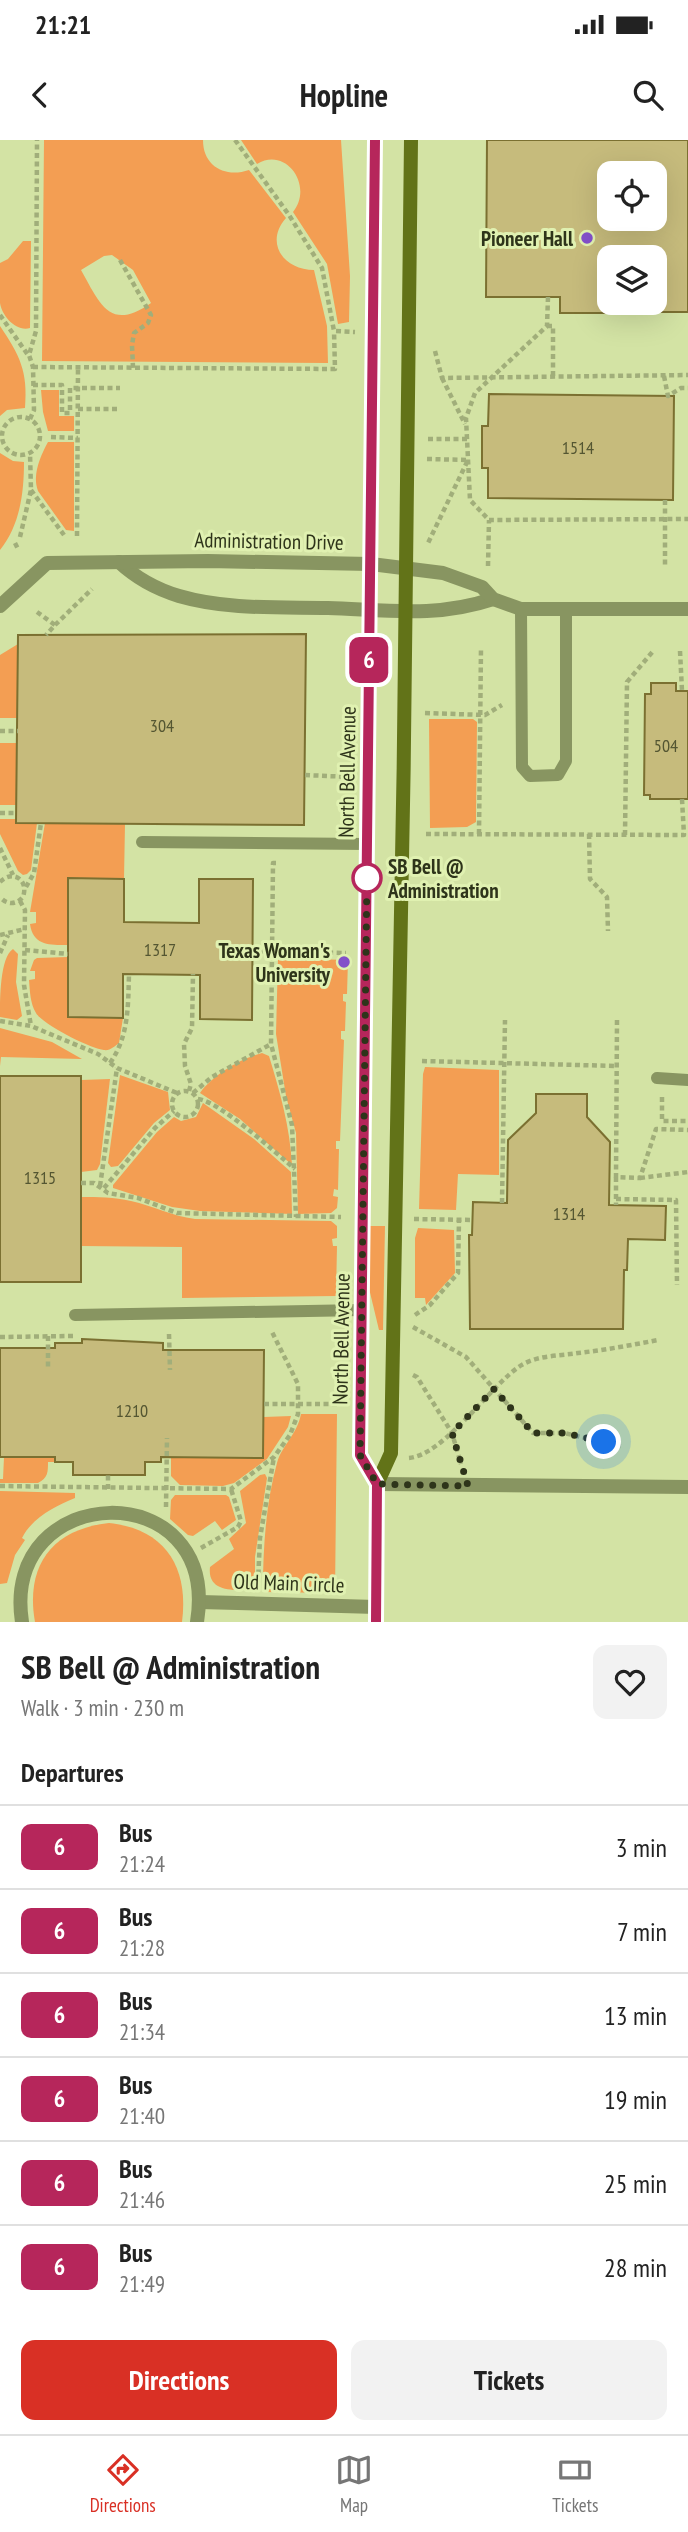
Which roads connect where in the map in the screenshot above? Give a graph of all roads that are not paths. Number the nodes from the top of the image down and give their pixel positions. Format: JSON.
{"nodes":[{"id":1,"x":375,"y":140,"type":"edge"},
{"id":2,"x":411,"y":140,"type":"edge"},
{"id":3,"x":119,"y":562,"type":"junction"},
{"id":4,"x":371,"y":564,"type":"junction"},
{"id":5,"x":407,"y":567,"type":"junction"},
{"id":6,"x":493,"y":598,"type":"junction"},
{"id":7,"x":0,"y":606,"type":"edge"},
{"id":8,"x":566,"y":608,"type":"junction"},
{"id":9,"x":521,"y":609,"type":"junction"},
{"id":10,"x":688,"y":609,"type":"edge"},
{"id":11,"x":370,"y":610,"type":"junction"},
{"id":12,"x":406,"y":613,"type":"junction"},
{"id":13,"x":142,"y":842,"type":"dead end"},
{"id":14,"x":367,"y":844,"type":"junction"},
{"id":15,"x":657,"y":1078,"type":"dead end"},
{"id":16,"x":688,"y":1080,"type":"edge"},
{"id":17,"x":362,"y":1310,"type":"junction"},
{"id":18,"x":75,"y":1315,"type":"dead end"},
{"id":19,"x":377,"y":1484,"type":"junction"},
{"id":20,"x":688,"y":1487,"type":"edge"},
{"id":21,"x":200,"y":1602,"type":"junction"},
{"id":22,"x":376,"y":1607,"type":"junction"},
{"id":23,"x":22,"y":1622,"type":"edge"},
{"id":24,"x":197,"y":1622,"type":"edge"},
{"id":25,"x":376,"y":1622,"type":"edge"}],
"edges":[{"from":1,"to":4,"type":"main road","name":"North Bell Avenue"},
{"from":2,"to":5,"type":"main road","name":"North Bell Avenue"},
{"from":3,"to":4,"type":"street","name":"Administration Drive"},
{"from":3,"to":7,"type":"street","name":"Administration Drive"},
{"from":3,"to":11,"type":"street"},
{"from":4,"to":5,"type":"street","name":"Administration Drive"},
{"from":4,"to":11,"type":"main road","name":"North Bell Avenue"},
{"from":5,"to":6,"type":"street","name":"Administration Drive"},
{"from":5,"to":12,"type":"main road","name":"North Bell Avenue"},
{"from":6,"to":9,"type":"street","name":"Administration Drive"},
{"from":6,"to":12,"type":"street"},
{"from":8,"to":9,"type":"street","name":"Administration Drive"},
{"from":8,"to":9,"type":"lane"},
{"from":8,"to":10,"type":"street","name":"Administration Drive"},
{"from":11,"to":12,"type":"street"},
{"from":11,"to":14,"type":"main road","name":"North Bell Avenue"},
{"from":12,"to":19,"type":"main road","name":"North Bell Avenue"},
{"from":13,"to":14,"type":"lane"},
{"from":14,"to":17,"type":"main road","name":"North Bell Avenue"},
{"from":15,"to":16,"type":"lane"},
{"from":17,"to":18,"type":"lane"},
{"from":17,"to":19,"type":"main road","name":"North Bell Avenue"},
{"from":19,"to":20,"type":"street"},
{"from":19,"to":22,"type":"main road","name":"North Bell Avenue"},
{"from":21,"to":22,"type":"street","name":"Old Main Circle"},
{"from":21,"to":23,"type":"street"},
{"from":21,"to":24,"type":"street"},
{"from":22,"to":25,"type":"main road","name":"North Bell Avenue"}]}
